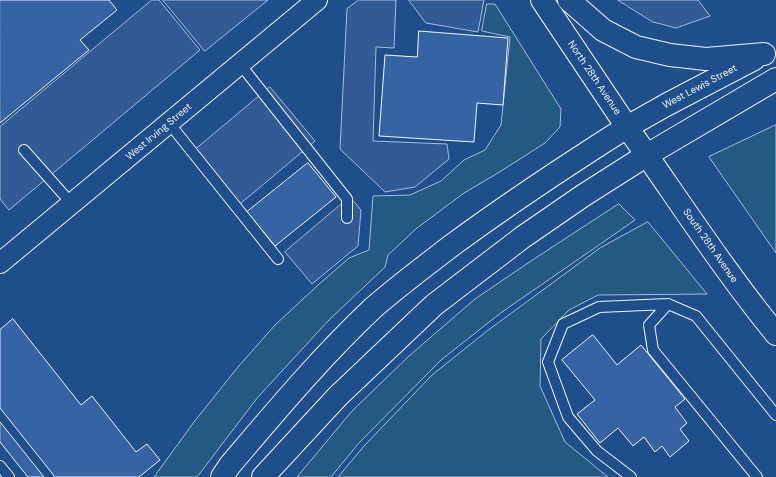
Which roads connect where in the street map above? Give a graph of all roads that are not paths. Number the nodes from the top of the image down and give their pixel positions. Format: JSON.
{"nodes":[{"id":1,"x":317,"y":0,"type":"edge"},
{"id":2,"x":542,"y":0,"type":"edge"},
{"id":3,"x":569,"y":0,"type":"edge"},
{"id":4,"x":770,"y":53,"type":"edge"},
{"id":5,"x":240,"y":64,"type":"junction"},
{"id":6,"x":776,"y":79,"type":"edge"},
{"id":7,"x":169,"y":123,"type":"junction"},
{"id":8,"x":627,"y":127,"type":"junction"},
{"id":9,"x":24,"y":150,"type":"dead end"},
{"id":10,"x":647,"y":155,"type":"junction"},
{"id":11,"x":72,"y":204,"type":"junction"},
{"id":12,"x":347,"y":218,"type":"dead end"},
{"id":13,"x":278,"y":259,"type":"dead end"},
{"id":14,"x":0,"y":263,"type":"edge"},
{"id":15,"x":668,"y":304,"type":"junction"},
{"id":16,"x":776,"y":334,"type":"edge"},
{"id":17,"x":776,"y":415,"type":"edge"},
{"id":18,"x":0,"y":466,"type":"edge"},
{"id":19,"x":9,"y":477,"type":"edge"},
{"id":20,"x":222,"y":477,"type":"edge"},
{"id":21,"x":263,"y":477,"type":"edge"},
{"id":22,"x":631,"y":477,"type":"edge"},
{"id":23,"x":757,"y":477,"type":"edge"}],
"edges":[{"from":1,"to":5,"type":"street","name":"West Irving Street"},
{"from":2,"to":8,"type":"main road","name":"North 28th Avenue"},
{"from":3,"to":4,"type":"main road"},
{"from":4,"to":8,"type":"main road","name":"West Lewis Street"},
{"from":5,"to":7,"type":"street","name":"West Irving Street"},
{"from":5,"to":12,"type":"lane"},
{"from":6,"to":10,"type":"main road"},
{"from":7,"to":11,"type":"street","name":"West Irving Street"},
{"from":7,"to":13,"type":"lane"},
{"from":8,"to":10,"type":"main road","name":"North 28th Avenue"},
{"from":8,"to":20,"type":"main road","name":"West Lewis Street"},
{"from":9,"to":11,"type":"lane"},
{"from":10,"to":16,"type":"main road","name":"South 28th Avenue"},
{"from":10,"to":21,"type":"main road"},
{"from":11,"to":14,"type":"street","name":"West Irving Street"},
{"from":15,"to":17,"type":"lane"},
{"from":15,"to":22,"type":"lane"},
{"from":15,"to":23,"type":"lane"},
{"from":18,"to":19,"type":"lane"}]}
